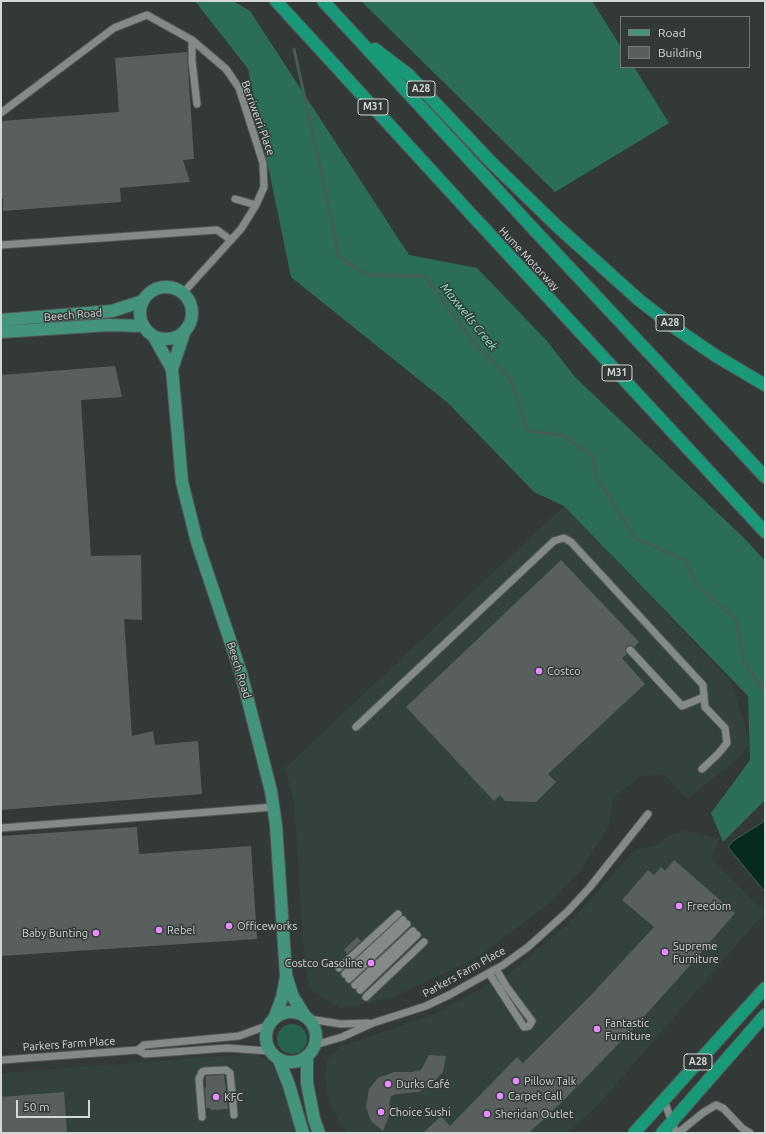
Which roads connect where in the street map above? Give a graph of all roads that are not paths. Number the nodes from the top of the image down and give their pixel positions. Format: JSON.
{"nodes":[{"id":1,"x":276,"y":1,"type":"edge"},
{"id":2,"x":323,"y":1,"type":"edge"},
{"id":3,"x":344,"y":23,"type":"junction"},
{"id":4,"x":192,"y":40,"type":"junction"},
{"id":5,"x":197,"y":104,"type":"dead end"},
{"id":6,"x":1,"y":113,"type":"edge"},
{"id":7,"x":235,"y":199,"type":"dead end"},
{"id":8,"x":256,"y":205,"type":"junction"},
{"id":9,"x":231,"y":240,"type":"junction"},
{"id":10,"x":1,"y":245,"type":"edge"},
{"id":11,"x":183,"y":293,"type":"junction"},
{"id":12,"x":143,"y":301,"type":"junction"},
{"id":13,"x":1,"y":320,"type":"edge"},
{"id":14,"x":144,"y":326,"type":"junction"},
{"id":15,"x":1,"y":332,"type":"edge"},
{"id":16,"x":184,"y":333,"type":"junction"},
{"id":17,"x":154,"y":336,"type":"junction"},
{"id":18,"x":172,"y":369,"type":"junction"},
{"id":19,"x":765,"y":385,"type":"edge"},
{"id":20,"x":765,"y":477,"type":"edge"},
{"id":21,"x":765,"y":532,"type":"edge"},
{"id":22,"x":630,"y":650,"type":"dead end"},
{"id":23,"x":704,"y":697,"type":"junction"},
{"id":24,"x":356,"y":727,"type":"dead end"},
{"id":25,"x":702,"y":769,"type":"dead end"},
{"id":26,"x":274,"y":807,"type":"junction"},
{"id":27,"x":648,"y":814,"type":"dead end"},
{"id":28,"x":1,"y":828,"type":"edge"},
{"id":29,"x":398,"y":914,"type":"dead end"},
{"id":30,"x":405,"y":922,"type":"dead end"},
{"id":31,"x":415,"y":933,"type":"dead end"},
{"id":32,"x":424,"y":942,"type":"dead end"},
{"id":33,"x":339,"y":968,"type":"dead end"},
{"id":34,"x":493,"y":971,"type":"junction"},
{"id":35,"x":286,"y":975,"type":"junction"},
{"id":36,"x":347,"y":977,"type":"dead end"},
{"id":37,"x":357,"y":987,"type":"dead end"},
{"id":38,"x":765,"y":988,"type":"edge"},
{"id":39,"x":366,"y":997,"type":"dead end"},
{"id":40,"x":765,"y":1015,"type":"edge"},
{"id":41,"x":307,"y":1017,"type":"junction"},
{"id":42,"x":271,"y":1022,"type":"junction"},
{"id":43,"x":373,"y":1023,"type":"junction"},
{"id":44,"x":316,"y":1045,"type":"junction"},
{"id":45,"x":138,"y":1050,"type":"junction"},
{"id":46,"x":269,"y":1051,"type":"junction"},
{"id":47,"x":307,"y":1057,"type":"junction"},
{"id":48,"x":1,"y":1060,"type":"edge"},
{"id":49,"x":279,"y":1060,"type":"junction"},
{"id":50,"x":664,"y":1100,"type":"junction"},
{"id":51,"x":234,"y":1115,"type":"dead end"},
{"id":52,"x":202,"y":1117,"type":"dead end"},
{"id":53,"x":677,"y":1129,"type":"edge"},
{"id":54,"x":303,"y":1133,"type":"edge"},
{"id":55,"x":319,"y":1133,"type":"edge"},
{"id":56,"x":634,"y":1133,"type":"edge"},
{"id":57,"x":662,"y":1133,"type":"edge"},
{"id":58,"x":750,"y":1133,"type":"edge"}],
"edges":[{"from":1,"to":21,"type":"highway","name":"Hume Motorway","number":"M31"},
{"from":2,"to":3,"type":"highway"},
{"from":3,"to":19,"type":"highway","number":"A28"},
{"from":3,"to":20,"type":"highway"},
{"from":4,"to":5,"type":"street"},
{"from":4,"to":6,"type":"street","name":"Berriwerri Place"},
{"from":4,"to":8,"type":"street","name":"Berriwerri Place"},
{"from":7,"to":8,"type":"street"},
{"from":8,"to":9,"type":"street","name":"Berriwerri Place"},
{"from":9,"to":10,"type":"street"},
{"from":9,"to":11,"type":"street","name":"Berriwerri Place"},
{"from":11,"to":12,"type":"main road"},
{"from":11,"to":16,"type":"main road"},
{"from":12,"to":13,"type":"main road","name":"Beech Road"},
{"from":12,"to":14,"type":"main road"},
{"from":14,"to":15,"type":"main road","name":"Beech Road"},
{"from":14,"to":17,"type":"main road"},
{"from":16,"to":17,"type":"main road"},
{"from":16,"to":18,"type":"main road","name":"Beech Road"},
{"from":17,"to":18,"type":"main road","name":"Beech Road"},
{"from":18,"to":26,"type":"main road","name":"Beech Road"},
{"from":22,"to":23,"type":"street"},
{"from":23,"to":24,"type":"street"},
{"from":23,"to":25,"type":"street"},
{"from":26,"to":28,"type":"street"},
{"from":26,"to":35,"type":"main road","name":"Beech Road"},
{"from":27,"to":34,"type":"street","name":"Parkers Farm Place"},
{"from":29,"to":33,"type":"street"},
{"from":30,"to":36,"type":"street"},
{"from":31,"to":37,"type":"street"},
{"from":32,"to":39,"type":"street"},
{"from":34,"to":34,"type":"street"},
{"from":34,"to":43,"type":"street","name":"Parkers Farm Place"},
{"from":35,"to":41,"type":"main road","name":"Beech Road"},
{"from":35,"to":42,"type":"main road","name":"Beech Road"},
{"from":38,"to":50,"type":"highway","number":"A28"},
{"from":40,"to":53,"type":"highway","number":"A28"},
{"from":41,"to":42,"type":"main road"},
{"from":41,"to":43,"type":"street","name":"Parkers Farm Place"},
{"from":41,"to":44,"type":"main road"},
{"from":42,"to":45,"type":"street","name":"Parkers Farm Place"},
{"from":42,"to":46,"type":"main road"},
{"from":43,"to":44,"type":"street","name":"Parkers Farm Place"},
{"from":44,"to":47,"type":"main road"},
{"from":45,"to":46,"type":"street","name":"Parkers Farm Place"},
{"from":45,"to":48,"type":"street","name":"Parkers Farm Place"},
{"from":46,"to":49,"type":"main road"},
{"from":47,"to":49,"type":"main road"},
{"from":47,"to":55,"type":"main road"},
{"from":49,"to":54,"type":"main road"},
{"from":50,"to":53,"type":"street"},
{"from":50,"to":56,"type":"highway","number":"A28"},
{"from":51,"to":52,"type":"street"},
{"from":53,"to":57,"type":"highway","number":"A28"},
{"from":53,"to":58,"type":"street"}]}
